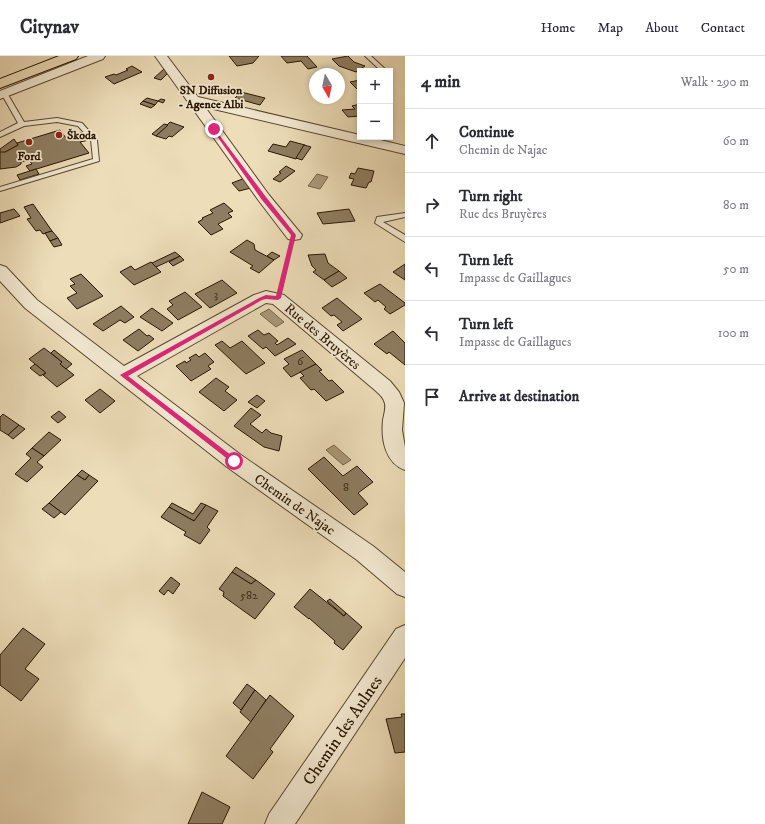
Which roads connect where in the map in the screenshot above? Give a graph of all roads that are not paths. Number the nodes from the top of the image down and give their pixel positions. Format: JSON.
{"nodes":[{"id":1,"x":71,"y":56,"type":"edge"},
{"id":2,"x":99,"y":56,"type":"edge"},
{"id":3,"x":161,"y":56,"type":"edge"},
{"id":4,"x":368,"y":56,"type":"edge"},
{"id":5,"x":381,"y":68,"type":"edge"},
{"id":6,"x":1,"y":91,"type":"edge"},
{"id":7,"x":194,"y":100,"type":"junction"},
{"id":8,"x":22,"y":124,"type":"junction"},
{"id":9,"x":0,"y":135,"type":"edge"},
{"id":10,"x":405,"y":150,"type":"edge"},
{"id":11,"x":0,"y":189,"type":"edge"},
{"id":12,"x":405,"y":215,"type":"edge"},
{"id":13,"x":294,"y":235,"type":"road end"},
{"id":14,"x":405,"y":239,"type":"edge"},
{"id":15,"x":0,"y":271,"type":"edge"},
{"id":16,"x":123,"y":375,"type":"junction"},
{"id":17,"x":405,"y":462,"type":"edge"},
{"id":18,"x":405,"y":586,"type":"edge"},
{"id":19,"x":405,"y":637,"type":"edge"},
{"id":20,"x":279,"y":824,"type":"edge"}],
"edges":[{"from":1,"to":6,"type":"main road"},
{"from":2,"to":6,"type":"street"},
{"from":3,"to":7,"type":"street"},
{"from":4,"to":5,"type":"lane"},
{"from":6,"to":8,"type":"lane"},
{"from":7,"to":10,"type":"street"},
{"from":7,"to":13,"type":"street"},
{"from":8,"to":9,"type":"lane"},
{"from":8,"to":11,"type":"lane"},
{"from":12,"to":14,"type":"lane"},
{"from":15,"to":16,"type":"street","name":"Chemin de Najac"},
{"from":16,"to":17,"type":"street","name":"Rue des Bruyères"},
{"from":16,"to":18,"type":"street","name":"Chemin de Najac"},
{"from":19,"to":20,"type":"street","name":"Chemin des Aulnes"}]}
